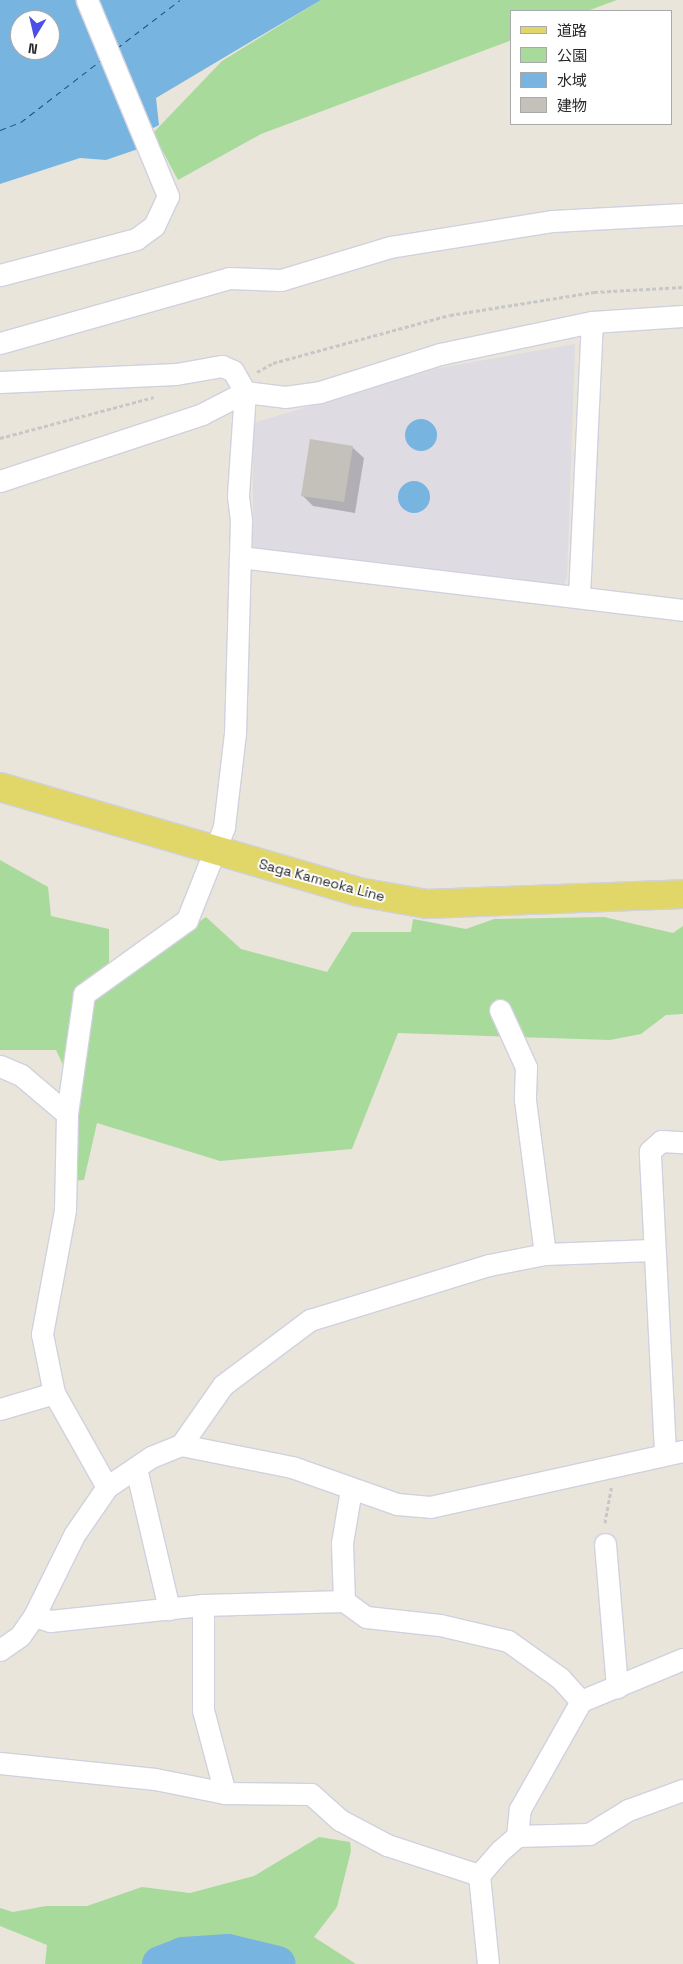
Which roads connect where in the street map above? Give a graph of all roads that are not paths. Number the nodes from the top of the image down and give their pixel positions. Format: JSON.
{"nodes":[{"id":1,"x":87,"y":0,"type":"edge"},
{"id":2,"x":683,"y":214,"type":"edge"},
{"id":3,"x":0,"y":276,"type":"edge"},
{"id":4,"x":683,"y":316,"type":"edge"},
{"id":5,"x":592,"y":322,"type":"junction"},
{"id":6,"x":0,"y":343,"type":"edge"},
{"id":7,"x":0,"y":382,"type":"edge"},
{"id":8,"x":243,"y":386,"type":"junction"},
{"id":9,"x":0,"y":481,"type":"edge"},
{"id":10,"x":240,"y":557,"type":"junction"},
{"id":11,"x":578,"y":596,"type":"junction"},
{"id":12,"x":683,"y":610,"type":"edge"},
{"id":13,"x":0,"y":787,"type":"edge"},
{"id":14,"x":218,"y":851,"type":"junction"},
{"id":15,"x":683,"y":894,"type":"edge"},
{"id":16,"x":500,"y":1010,"type":"dead end"},
{"id":17,"x":0,"y":1066,"type":"edge"},
{"id":18,"x":67,"y":1114,"type":"junction"},
{"id":19,"x":683,"y":1142,"type":"edge"},
{"id":20,"x":652,"y":1250,"type":"junction"},
{"id":21,"x":545,"y":1254,"type":"junction"},
{"id":22,"x":54,"y":1393,"type":"junction"},
{"id":23,"x":0,"y":1410,"type":"edge"},
{"id":24,"x":181,"y":1445,"type":"junction"},
{"id":25,"x":674,"y":1451,"type":"edge"},
{"id":26,"x":136,"y":1468,"type":"junction"},
{"id":27,"x":108,"y":1488,"type":"junction"},
{"id":28,"x":351,"y":1489,"type":"junction"},
{"id":29,"x":605,"y":1544,"type":"road end"},
{"id":30,"x":344,"y":1602,"type":"junction"},
{"id":31,"x":203,"y":1605,"type":"junction"},
{"id":32,"x":169,"y":1609,"type":"junction"},
{"id":33,"x":34,"y":1616,"type":"junction"},
{"id":34,"x":0,"y":1650,"type":"edge"},
{"id":35,"x":683,"y":1659,"type":"edge"},
{"id":36,"x":617,"y":1688,"type":"junction"},
{"id":37,"x":581,"y":1701,"type":"junction"},
{"id":38,"x":0,"y":1763,"type":"edge"},
{"id":39,"x":683,"y":1790,"type":"edge"},
{"id":40,"x":225,"y":1793,"type":"junction"},
{"id":41,"x":517,"y":1836,"type":"junction"},
{"id":42,"x":479,"y":1875,"type":"junction"},
{"id":43,"x":488,"y":1964,"type":"edge"}],
"edges":[{"from":1,"to":3,"type":"street"},
{"from":2,"to":6,"type":"street"},
{"from":4,"to":5,"type":"street"},
{"from":5,"to":8,"type":"street"},
{"from":5,"to":11,"type":"street"},
{"from":7,"to":8,"type":"street"},
{"from":8,"to":9,"type":"street"},
{"from":8,"to":10,"type":"street"},
{"from":10,"to":11,"type":"street"},
{"from":10,"to":14,"type":"street"},
{"from":11,"to":12,"type":"street"},
{"from":13,"to":14,"type":"main road","name":"Saga Kameoka Line"},
{"from":14,"to":15,"type":"main road","name":"Saga Kameoka Line"},
{"from":14,"to":18,"type":"street"},
{"from":16,"to":21,"type":"street"},
{"from":17,"to":18,"type":"street"},
{"from":18,"to":22,"type":"street"},
{"from":19,"to":20,"type":"street"},
{"from":20,"to":21,"type":"street"},
{"from":20,"to":25,"type":"street"},
{"from":21,"to":24,"type":"street"},
{"from":22,"to":23,"type":"street"},
{"from":22,"to":27,"type":"street"},
{"from":24,"to":26,"type":"street"},
{"from":24,"to":28,"type":"street"},
{"from":25,"to":28,"type":"street"},
{"from":26,"to":27,"type":"street"},
{"from":26,"to":32,"type":"street"},
{"from":27,"to":33,"type":"street"},
{"from":28,"to":30,"type":"street"},
{"from":29,"to":36,"type":"street"},
{"from":30,"to":31,"type":"street"},
{"from":30,"to":37,"type":"street"},
{"from":31,"to":32,"type":"street"},
{"from":31,"to":40,"type":"street"},
{"from":32,"to":33,"type":"street"},
{"from":33,"to":34,"type":"street"},
{"from":35,"to":36,"type":"street"},
{"from":36,"to":37,"type":"street"},
{"from":37,"to":41,"type":"street"},
{"from":38,"to":40,"type":"street"},
{"from":39,"to":41,"type":"street"},
{"from":40,"to":42,"type":"street"},
{"from":41,"to":42,"type":"street"},
{"from":42,"to":43,"type":"street"}]}
